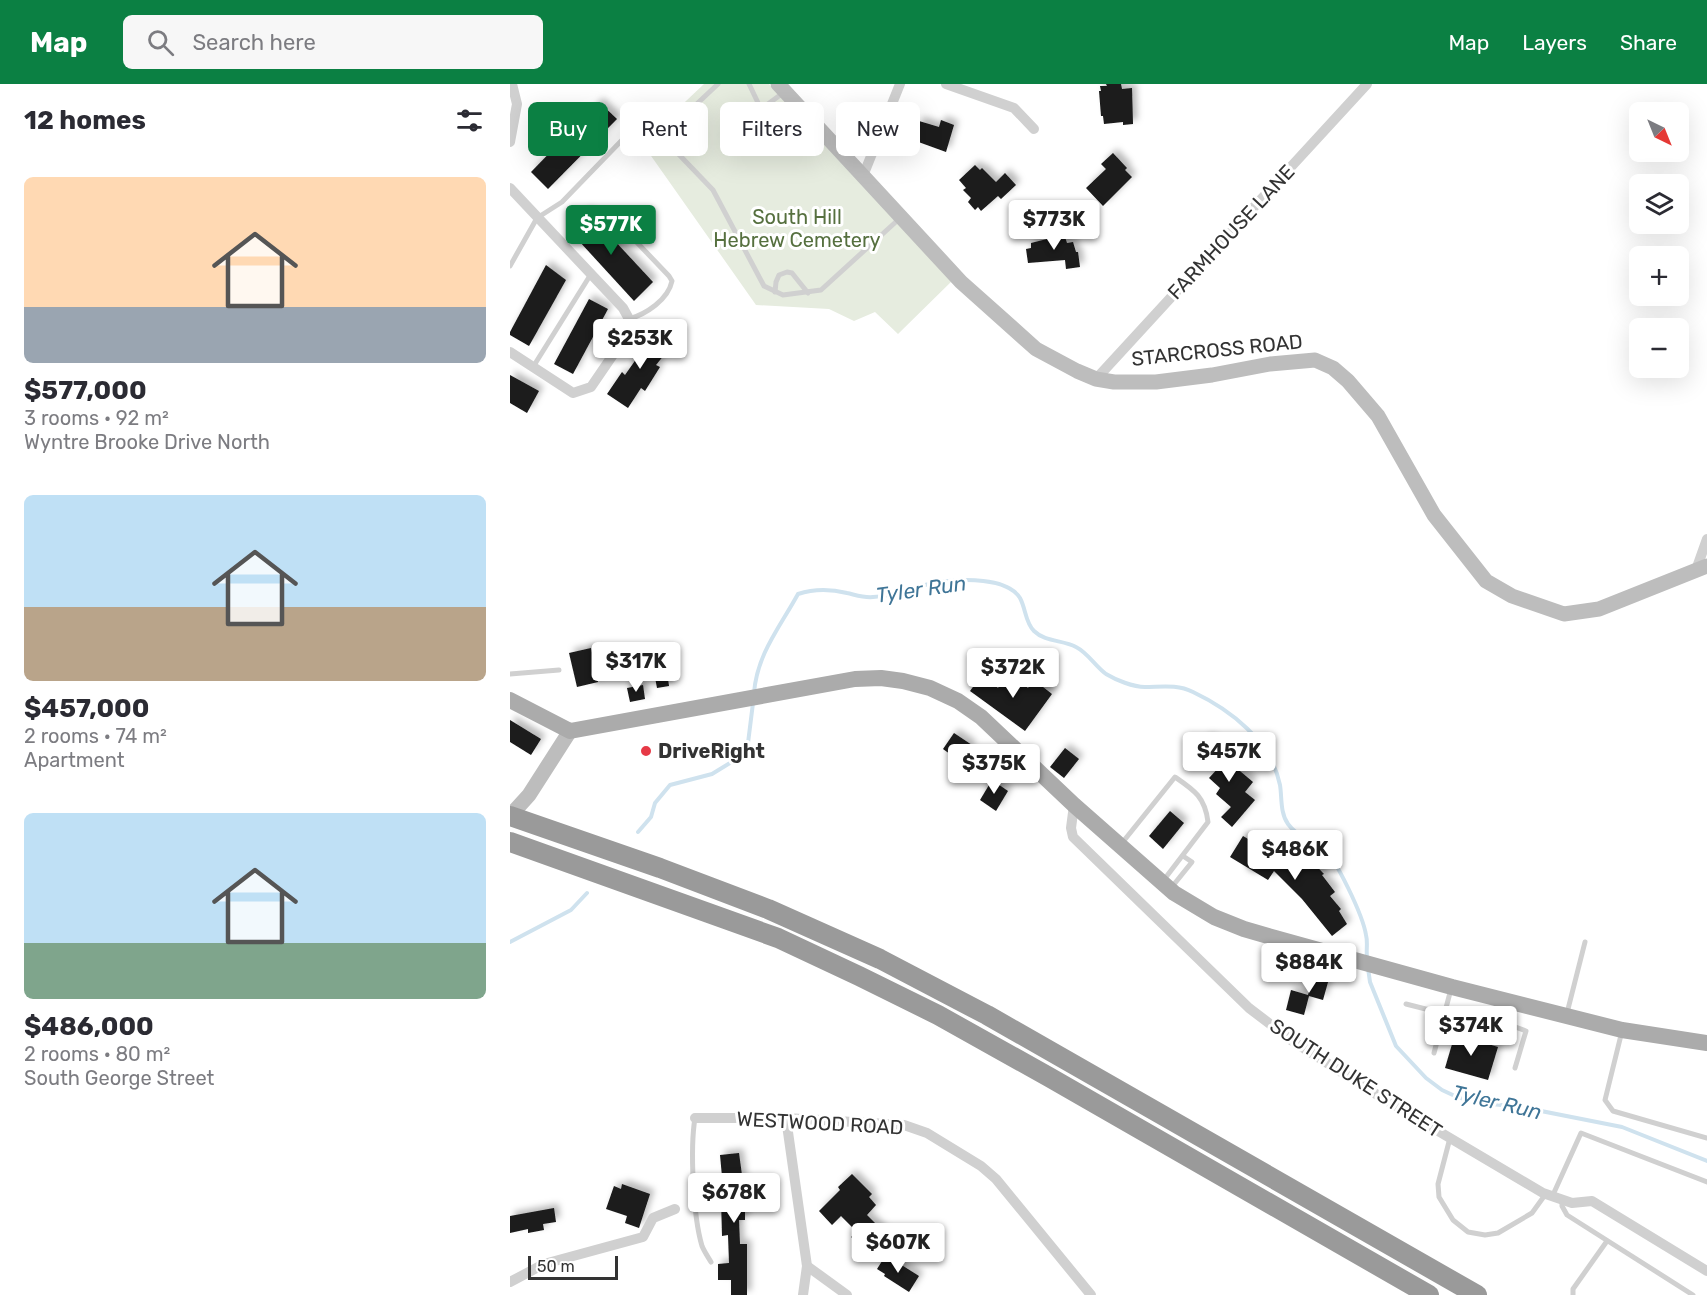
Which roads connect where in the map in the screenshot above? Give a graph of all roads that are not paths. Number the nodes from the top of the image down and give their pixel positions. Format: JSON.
{"nodes":[{"id":1,"x":512,"y":84,"type":"edge"},
{"id":2,"x":718,"y":84,"type":"edge"},
{"id":3,"x":749,"y":84,"type":"edge"},
{"id":4,"x":900,"y":84,"type":"edge"},
{"id":5,"x":946,"y":84,"type":"edge"},
{"id":6,"x":1367,"y":84,"type":"edge"},
{"id":7,"x":781,"y":88,"type":"edge"},
{"id":8,"x":1034,"y":129,"type":"dead end"},
{"id":9,"x":510,"y":142,"type":"edge"},
{"id":10,"x":620,"y":142,"type":"edge"},
{"id":11,"x":863,"y":176,"type":"junction"},
{"id":12,"x":510,"y":188,"type":"edge"},
{"id":13,"x":605,"y":209,"type":"dead end"},
{"id":14,"x":901,"y":217,"type":"junction"},
{"id":15,"x":537,"y":218,"type":"junction"},
{"id":16,"x":510,"y":266,"type":"edge"},
{"id":17,"x":591,"y":274,"type":"junction"},
{"id":18,"x":776,"y":292,"type":"junction"},
{"id":19,"x":808,"y":293,"type":"junction"},
{"id":20,"x":629,"y":319,"type":"junction"},
{"id":21,"x":510,"y":352,"type":"edge"},
{"id":22,"x":533,"y":368,"type":"junction"},
{"id":23,"x":1096,"y":379,"type":"junction"},
{"id":24,"x":1707,"y":539,"type":"edge"},
{"id":25,"x":1702,"y":568,"type":"edge"},
{"id":26,"x":559,"y":670,"type":"dead end"},
{"id":27,"x":510,"y":674,"type":"edge"},
{"id":28,"x":510,"y":700,"type":"edge"},
{"id":29,"x":570,"y":731,"type":"junction"},
{"id":30,"x":1074,"y":805,"type":"junction"},
{"id":31,"x":510,"y":816,"type":"edge"},
{"id":32,"x":510,"y":842,"type":"edge"},
{"id":33,"x":1120,"y":845,"type":"junction"},
{"id":34,"x":1183,"y":856,"type":"junction"},
{"id":35,"x":1166,"y":886,"type":"junction"},
{"id":36,"x":1585,"y":942,"type":"dead end"},
{"id":37,"x":1452,"y":987,"type":"junction"},
{"id":38,"x":1406,"y":1004,"type":"dead end"},
{"id":39,"x":1444,"y":1014,"type":"junction"},
{"id":40,"x":1566,"y":1015,"type":"junction"},
{"id":41,"x":1622,"y":1030,"type":"junction"},
{"id":42,"x":1707,"y":1043,"type":"edge"},
{"id":43,"x":1434,"y":1053,"type":"dead end"},
{"id":44,"x":1515,"y":1068,"type":"dead end"},
{"id":45,"x":695,"y":1118,"type":"joint"},
{"id":46,"x":786,"y":1118,"type":"junction"},
{"id":47,"x":1450,"y":1138,"type":"junction"},
{"id":48,"x":1707,"y":1138,"type":"edge"},
{"id":49,"x":1707,"y":1182,"type":"edge"},
{"id":50,"x":1553,"y":1197,"type":"junction"},
{"id":51,"x":675,"y":1209,"type":"dead end"},
{"id":52,"x":1607,"y":1241,"type":"junction"},
{"id":53,"x":711,"y":1262,"type":"dead end"},
{"id":54,"x":807,"y":1266,"type":"junction"},
{"id":55,"x":1707,"y":1271,"type":"edge"},
{"id":56,"x":510,"y":1282,"type":"edge"},
{"id":57,"x":803,"y":1295,"type":"edge"},
{"id":58,"x":847,"y":1295,"type":"edge"},
{"id":59,"x":1091,"y":1295,"type":"edge"},
{"id":60,"x":1428,"y":1295,"type":"edge"},
{"id":61,"x":1477,"y":1295,"type":"edge"},
{"id":62,"x":1573,"y":1295,"type":"edge"},
{"id":63,"x":1693,"y":1295,"type":"edge"}],
"edges":[{"from":1,"to":9,"type":"street"},
{"from":2,"to":18,"type":"lane"},
{"from":3,"to":7,"type":"lane"},
{"from":4,"to":11,"type":"street"},
{"from":5,"to":8,"type":"street"},
{"from":6,"to":23,"type":"street","name":"FARMHOUSE LANE"},
{"from":7,"to":11,"type":"street","name":"STARCROSS ROAD"},
{"from":10,"to":15,"type":"lane"},
{"from":11,"to":14,"type":"street","name":"STARCROSS ROAD"},
{"from":12,"to":15,"type":"street"},
{"from":13,"to":20,"type":"lane"},
{"from":14,"to":19,"type":"lane"},
{"from":14,"to":23,"type":"street","name":"STARCROSS ROAD"},
{"from":15,"to":16,"type":"lane"},
{"from":15,"to":17,"type":"street"},
{"from":17,"to":20,"type":"street"},
{"from":17,"to":22,"type":"lane"},
{"from":18,"to":19,"type":"lane"},
{"from":18,"to":19,"type":"lane"},
{"from":20,"to":22,"type":"street"},
{"from":21,"to":22,"type":"street"},
{"from":23,"to":25,"type":"street","name":"STARCROSS ROAD"},
{"from":24,"to":25,"type":"street"},
{"from":26,"to":27,"type":"lane"},
{"from":28,"to":29,"type":"main road"},
{"from":29,"to":30,"type":"main road"},
{"from":29,"to":31,"type":"street"},
{"from":30,"to":33,"type":"main road"},
{"from":30,"to":47,"type":"street","name":"SOUTH DUKE STREET"},
{"from":31,"to":61,"type":"highway"},
{"from":32,"to":60,"type":"highway"},
{"from":33,"to":34,"type":"lane"},
{"from":33,"to":35,"type":"main road"},
{"from":34,"to":35,"type":"lane"},
{"from":34,"to":35,"type":"lane"},
{"from":35,"to":37,"type":"main road"},
{"from":36,"to":40,"type":"lane"},
{"from":37,"to":39,"type":"lane"},
{"from":37,"to":40,"type":"main road"},
{"from":38,"to":39,"type":"lane"},
{"from":39,"to":43,"type":"lane"},
{"from":39,"to":44,"type":"lane"},
{"from":40,"to":41,"type":"main road"},
{"from":41,"to":42,"type":"main road"},
{"from":41,"to":48,"type":"lane"},
{"from":45,"to":46,"type":"street","name":"WESTWOOD ROAD"},
{"from":45,"to":53,"type":"lane"},
{"from":46,"to":54,"type":"street"},
{"from":46,"to":59,"type":"street","name":"WESTWOOD ROAD"},
{"from":47,"to":50,"type":"street","name":"SOUTH DUKE STREET"},
{"from":47,"to":50,"type":"lane"},
{"from":49,"to":50,"type":"lane"},
{"from":50,"to":52,"type":"lane"},
{"from":50,"to":55,"type":"street","name":"SOUTH DUKE STREET"},
{"from":51,"to":56,"type":"street"},
{"from":52,"to":62,"type":"lane"},
{"from":52,"to":63,"type":"lane"},
{"from":54,"to":57,"type":"street"},
{"from":54,"to":58,"type":"street"}]}
